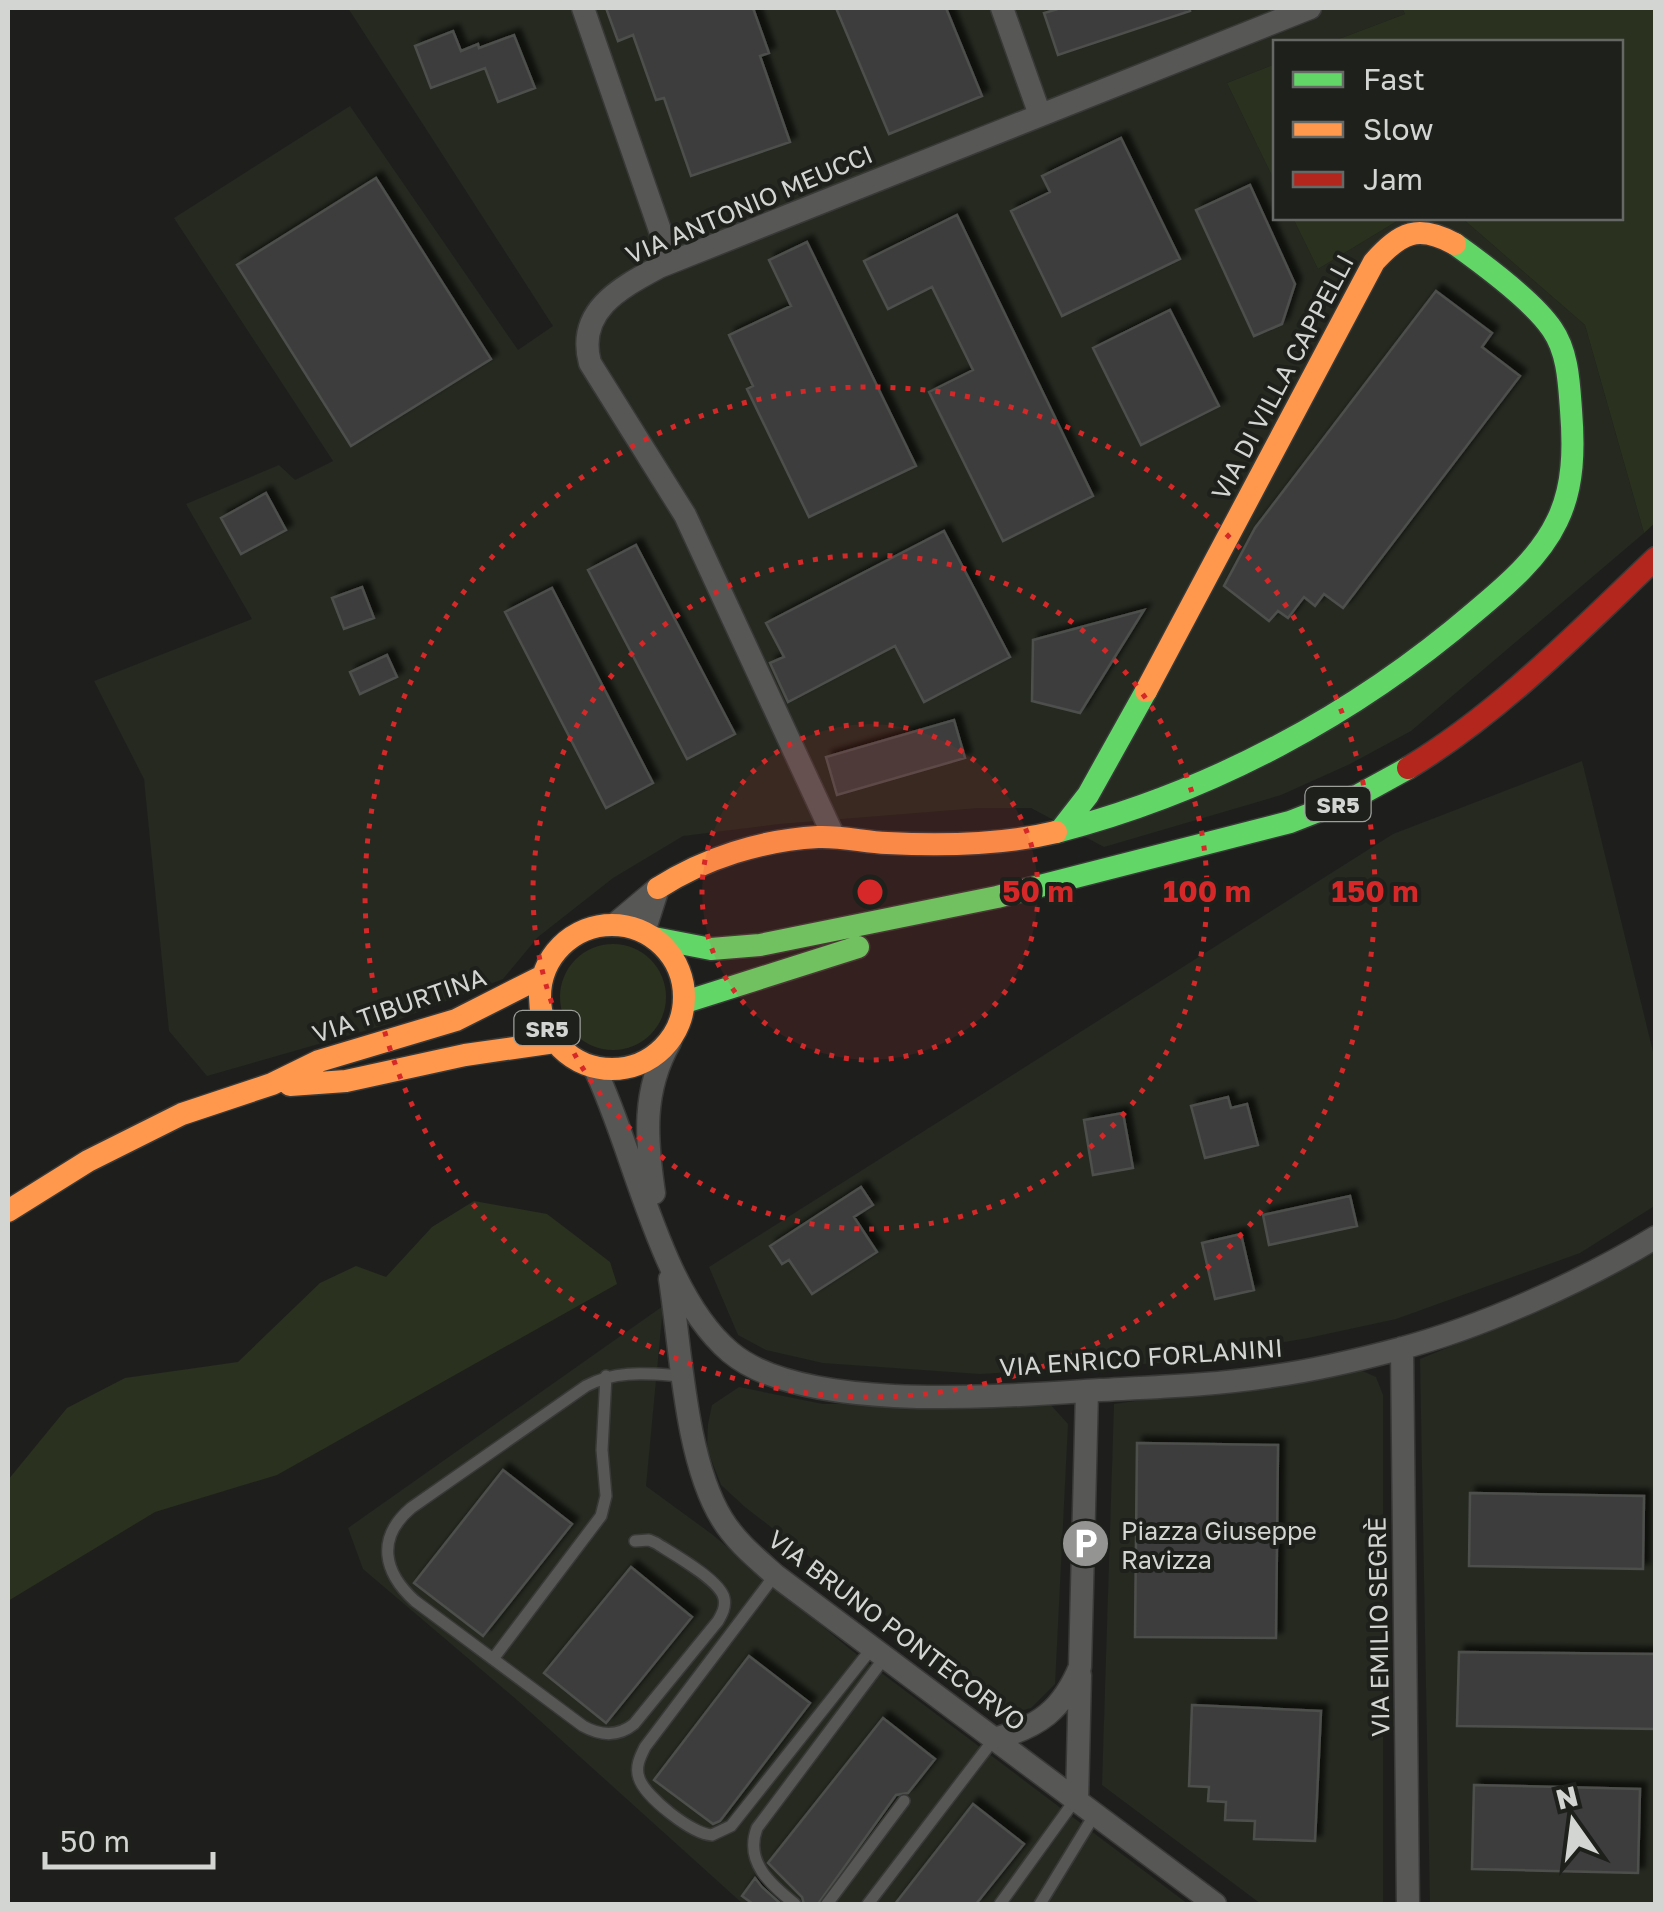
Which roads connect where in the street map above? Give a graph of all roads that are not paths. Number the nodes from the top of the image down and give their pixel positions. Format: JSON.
{"nodes":[{"id":1,"x":584,"y":8,"type":"edge"},
{"id":2,"x":1002,"y":8,"type":"edge"},
{"id":3,"x":1310,"y":8,"type":"edge"},
{"id":4,"x":1040,"y":115,"type":"junction"},
{"id":5,"x":671,"y":262,"type":"junction"},
{"id":6,"x":1656,"y":558,"type":"edge"},
{"id":7,"x":1060,"y":831,"type":"junction"},
{"id":8,"x":834,"y":837,"type":"junction"},
{"id":9,"x":658,"y":888,"type":"junction"},
{"id":10,"x":948,"y":909,"type":"junction"},
{"id":11,"x":614,"y":925,"type":"junction"},
{"id":12,"x":649,"y":935,"type":"junction"},
{"id":13,"x":543,"y":976,"type":"junction"},
{"id":14,"x":685,"y":1002,"type":"junction"},
{"id":15,"x":555,"y":1042,"type":"junction"},
{"id":16,"x":670,"y":1042,"type":"junction"},
{"id":17,"x":594,"y":1068,"type":"junction"},
{"id":18,"x":272,"y":1084,"type":"junction"},
{"id":19,"x":8,"y":1211,"type":"edge"},
{"id":20,"x":1656,"y":1238,"type":"edge"},
{"id":21,"x":666,"y":1254,"type":"junction"},
{"id":22,"x":1402,"y":1348,"type":"junction"},
{"id":23,"x":606,"y":1376,"type":"junction"},
{"id":24,"x":685,"y":1376,"type":"junction"},
{"id":25,"x":1087,"y":1391,"type":"junction"},
{"id":26,"x":635,"y":1540,"type":"dead end"},
{"id":27,"x":775,"y":1576,"type":"junction"},
{"id":28,"x":879,"y":1653,"type":"junction"},
{"id":29,"x":494,"y":1659,"type":"junction"},
{"id":30,"x":1080,"y":1667,"type":"junction"},
{"id":31,"x":994,"y":1739,"type":"junction"},
{"id":32,"x":904,"y":1801,"type":"dead end"},
{"id":33,"x":1082,"y":1805,"type":"junction"},
{"id":34,"x":795,"y":1904,"type":"edge"},
{"id":35,"x":828,"y":1904,"type":"edge"},
{"id":36,"x":868,"y":1904,"type":"edge"},
{"id":37,"x":1000,"y":1904,"type":"edge"},
{"id":38,"x":1040,"y":1904,"type":"edge"},
{"id":39,"x":1215,"y":1904,"type":"edge"},
{"id":40,"x":1408,"y":1904,"type":"edge"}],
"edges":[{"from":1,"to":5,"type":"street"},
{"from":2,"to":4,"type":"street"},
{"from":3,"to":4,"type":"street","name":"VIA ANTONIO MEUCCI"},
{"from":4,"to":5,"type":"street","name":"VIA ANTONIO MEUCCI"},
{"from":5,"to":8,"type":"street","name":"VIA ANTONIO MEUCCI"},
{"from":6,"to":10,"type":"main road","number":"SR5"},
{"from":7,"to":7,"type":"main road","name":"VIA DI VILLA CAPPELLI"},
{"from":7,"to":8,"type":"main road","name":"VIA DI VILLA CAPPELLI"},
{"from":8,"to":9,"type":"main road","name":"VIA DI VILLA CAPPELLI"},
{"from":9,"to":11,"type":"street"},
{"from":9,"to":12,"type":"street"},
{"from":10,"to":12,"type":"main road","number":"SR5"},
{"from":10,"to":14,"type":"main road","number":"SR5"},
{"from":11,"to":12,"type":"main road","number":"SR5"},
{"from":11,"to":13,"type":"main road","name":"VIA TIBURTINA","number":"SR5"},
{"from":12,"to":14,"type":"main road"},
{"from":13,"to":15,"type":"main road","number":"SR5"},
{"from":13,"to":18,"type":"main road","name":"VIA TIBURTINA","number":"SR5"},
{"from":14,"to":16,"type":"main road"},
{"from":15,"to":17,"type":"main road","number":"SR5"},
{"from":15,"to":18,"type":"main road","name":"VIA TIBURTINA","number":"SR5"},
{"from":16,"to":17,"type":"main road","number":"SR5"},
{"from":16,"to":21,"type":"street","name":"VIA BRUNO PONTECORVO"},
{"from":17,"to":21,"type":"street","name":"VIA BRUNO PONTECORVO"},
{"from":18,"to":19,"type":"main road","name":"VIA TIBURTINA","number":"SR5"},
{"from":20,"to":22,"type":"street","name":"VIA ENRICO FORLANINI"},
{"from":21,"to":24,"type":"street","name":"VIA BRUNO PONTECORVO"},
{"from":21,"to":25,"type":"street","name":"VIA ENRICO FORLANINI"},
{"from":22,"to":25,"type":"street","name":"VIA ENRICO FORLANINI"},
{"from":22,"to":40,"type":"street","name":"VIA EMILIO SEGRÈ"},
{"from":23,"to":24,"type":"lane"},
{"from":23,"to":29,"type":"lane"},
{"from":23,"to":29,"type":"lane"},
{"from":24,"to":27,"type":"street","name":"VIA BRUNO PONTECORVO"},
{"from":25,"to":30,"type":"street"},
{"from":26,"to":29,"type":"lane"},
{"from":27,"to":28,"type":"street","name":"VIA BRUNO PONTECORVO"},
{"from":27,"to":28,"type":"lane"},
{"from":28,"to":31,"type":"street","name":"VIA BRUNO PONTECORVO"},
{"from":28,"to":34,"type":"lane"},
{"from":30,"to":31,"type":"street"},
{"from":30,"to":33,"type":"street"},
{"from":31,"to":33,"type":"street","name":"VIA BRUNO PONTECORVO"},
{"from":31,"to":36,"type":"lane"},
{"from":32,"to":35,"type":"lane"},
{"from":33,"to":37,"type":"lane"},
{"from":33,"to":38,"type":"lane"},
{"from":33,"to":39,"type":"street","name":"VIA BRUNO PONTECORVO"}]}
